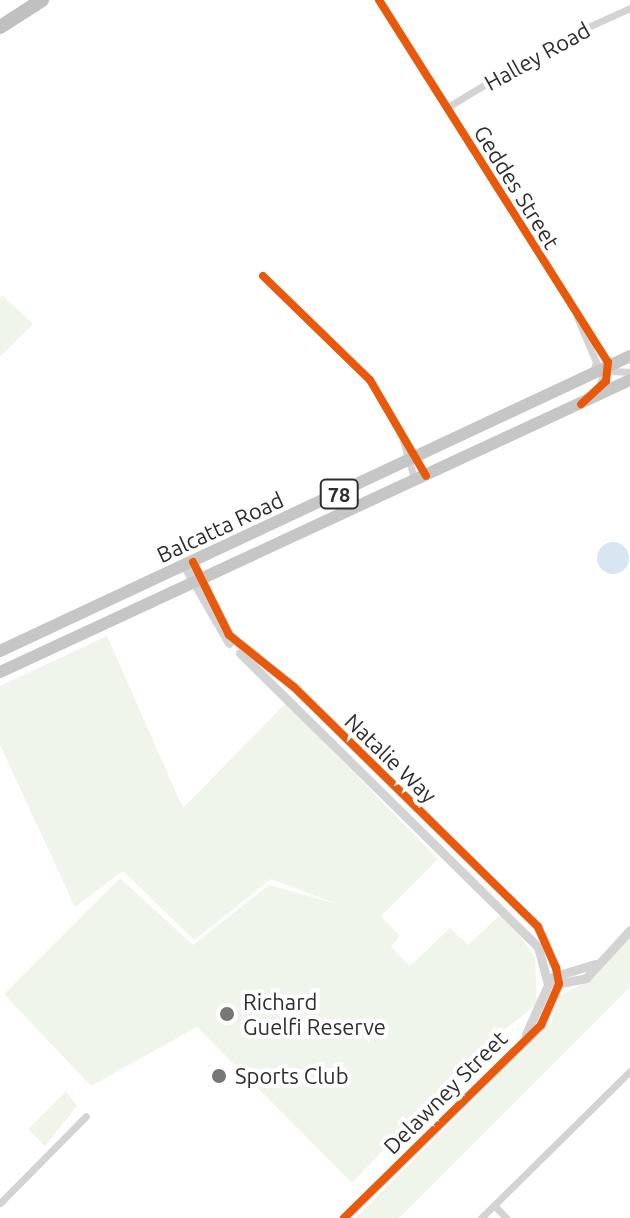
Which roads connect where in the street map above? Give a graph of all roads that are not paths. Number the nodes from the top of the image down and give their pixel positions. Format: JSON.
{"nodes":[{"id":1,"x":42,"y":0,"type":"edge"},
{"id":2,"x":379,"y":0,"type":"edge"},
{"id":3,"x":630,"y":8,"type":"edge"},
{"id":4,"x":0,"y":27,"type":"edge"},
{"id":5,"x":446,"y":108,"type":"junction"},
{"id":6,"x":263,"y":276,"type":"dead end"},
{"id":7,"x":574,"y":311,"type":"junction"},
{"id":8,"x":614,"y":366,"type":"edge"},
{"id":9,"x":630,"y":380,"type":"edge"},
{"id":10,"x":581,"y":404,"type":"junction"},
{"id":11,"x":413,"y":461,"type":"junction"},
{"id":12,"x":420,"y":479,"type":"junction"},
{"id":13,"x":189,"y":563,"type":"junction"},
{"id":14,"x":197,"y":581,"type":"junction"},
{"id":15,"x":0,"y":651,"type":"edge"},
{"id":16,"x":0,"y":672,"type":"edge"},
{"id":17,"x":630,"y":930,"type":"edge"},
{"id":18,"x":553,"y":980,"type":"junction"},
{"id":19,"x":630,"y":1071,"type":"edge"},
{"id":20,"x":86,"y":1116,"type":"dead end"},
{"id":21,"x":0,"y":1203,"type":"edge"},
{"id":22,"x":494,"y":1205,"type":"junction"},
{"id":23,"x":344,"y":1218,"type":"edge"},
{"id":24,"x":481,"y":1218,"type":"edge"},
{"id":25,"x":506,"y":1218,"type":"edge"}],
"edges":[{"from":1,"to":4,"type":"highway"},
{"from":2,"to":5,"type":"street","name":"Geddes Street"},
{"from":3,"to":5,"type":"street","name":"Halley Road"},
{"from":5,"to":7,"type":"street","name":"Geddes Street"},
{"from":6,"to":11,"type":"street"},
{"from":7,"to":8,"type":"street","name":"Geddes Street"},
{"from":7,"to":8,"type":"street","name":"Geddes Street"},
{"from":8,"to":10,"type":"street"},
{"from":8,"to":11,"type":"main road","name":"Balcatta Road","number":"78"},
{"from":9,"to":10,"type":"main road","name":"Balcatta Road","number":"78"},
{"from":10,"to":12,"type":"main road","name":"Balcatta Road","number":"78"},
{"from":11,"to":12,"type":"street"},
{"from":11,"to":13,"type":"main road","name":"Balcatta Road","number":"78"},
{"from":12,"to":14,"type":"main road","name":"Balcatta Road","number":"78"},
{"from":13,"to":14,"type":"street","name":"Natalie Way"},
{"from":13,"to":15,"type":"main road","name":"Balcatta Road","number":"78"},
{"from":14,"to":16,"type":"main road","name":"Balcatta Road","number":"78"},
{"from":14,"to":18,"type":"street","name":"Natalie Way"},
{"from":17,"to":18,"type":"street"},
{"from":18,"to":23,"type":"street","name":"Delawney Street"},
{"from":19,"to":22,"type":"street"},
{"from":20,"to":21,"type":"street"},
{"from":22,"to":24,"type":"street"},
{"from":22,"to":25,"type":"street"}]}
